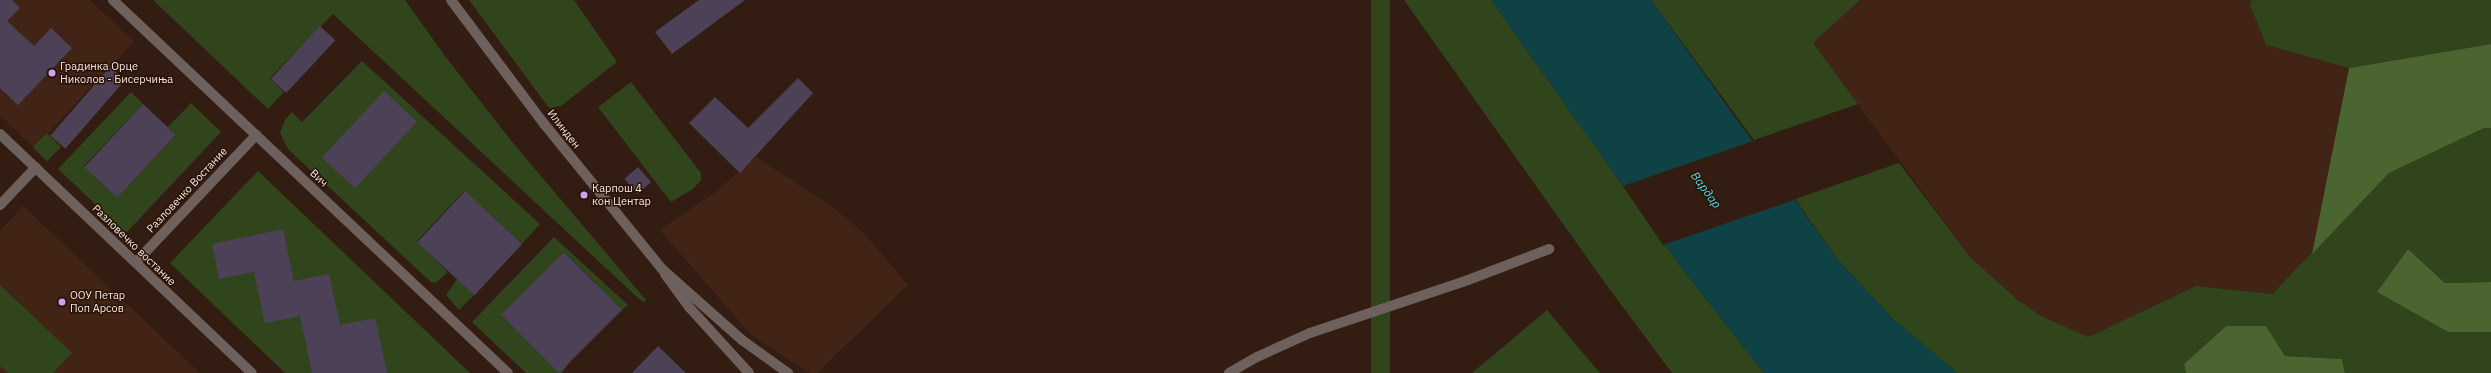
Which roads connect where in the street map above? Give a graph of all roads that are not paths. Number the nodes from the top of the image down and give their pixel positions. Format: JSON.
{"nodes":[{"id":1,"x":113,"y":0,"type":"edge"},
{"id":2,"x":452,"y":0,"type":"edge"},
{"id":3,"x":0,"y":134,"type":"edge"},
{"id":4,"x":256,"y":135,"type":"junction"},
{"id":5,"x":36,"y":167,"type":"junction"},
{"id":6,"x":0,"y":205,"type":"edge"},
{"id":7,"x":1549,"y":249,"type":"dead end"},
{"id":8,"x":136,"y":262,"type":"junction"},
{"id":9,"x":662,"y":269,"type":"junction"},
{"id":10,"x":252,"y":373,"type":"edge"},
{"id":11,"x":508,"y":373,"type":"edge"},
{"id":12,"x":749,"y":373,"type":"edge"},
{"id":13,"x":788,"y":373,"type":"edge"},
{"id":14,"x":1229,"y":373,"type":"edge"}],
"edges":[{"from":1,"to":4,"type":"street","name":"Вич"},
{"from":2,"to":9,"type":"street","name":"Илинден"},
{"from":3,"to":5,"type":"street","name":"Разловечко востание"},
{"from":4,"to":8,"type":"street","name":"Разловечко Востание"},
{"from":4,"to":11,"type":"street","name":"Вич"},
{"from":5,"to":6,"type":"street"},
{"from":5,"to":8,"type":"street","name":"Разловечко востание"},
{"from":7,"to":14,"type":"street"},
{"from":8,"to":10,"type":"street","name":"Разловечко востание"},
{"from":9,"to":12,"type":"street","name":"Илинден"},
{"from":9,"to":13,"type":"street","name":"Илинден"}]}
